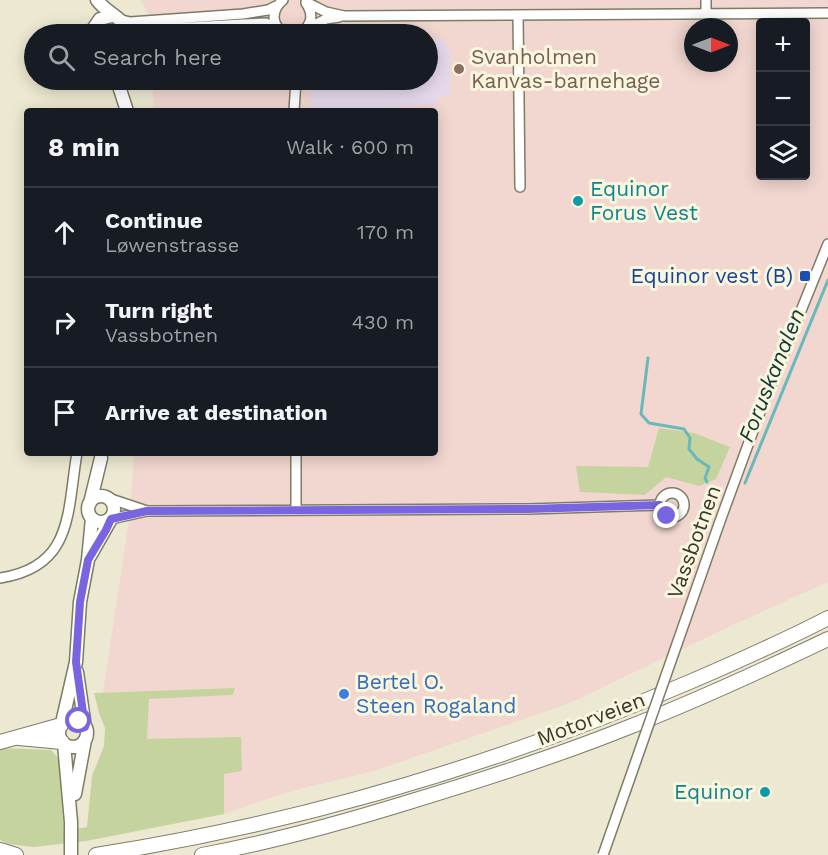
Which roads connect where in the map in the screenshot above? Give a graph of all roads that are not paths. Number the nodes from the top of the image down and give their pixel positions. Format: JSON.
{"nodes":[{"id":1,"x":89,"y":0,"type":"edge"},
{"id":2,"x":97,"y":0,"type":"edge"},
{"id":3,"x":706,"y":0,"type":"edge"},
{"id":4,"x":304,"y":1,"type":"edge"},
{"id":5,"x":281,"y":2,"type":"edge"},
{"id":6,"x":706,"y":13,"type":"junction"},
{"id":7,"x":828,"y":13,"type":"edge"},
{"id":8,"x":518,"y":15,"type":"junction"},
{"id":9,"x":344,"y":16,"type":"junction"},
{"id":10,"x":117,"y":18,"type":"junction"},
{"id":11,"x":93,"y":24,"type":"edge"},
{"id":12,"x":97,"y":24,"type":"edge"},
{"id":13,"x":124,"y":24,"type":"edge"},
{"id":14,"x":244,"y":24,"type":"edge"},
{"id":15,"x":268,"y":24,"type":"edge"},
{"id":16,"x":276,"y":24,"type":"edge"},
{"id":17,"x":306,"y":24,"type":"edge"},
{"id":18,"x":318,"y":24,"type":"edge"},
{"id":19,"x":121,"y":90,"type":"edge"},
{"id":20,"x":128,"y":90,"type":"edge"},
{"id":21,"x":293,"y":90,"type":"edge"},
{"id":22,"x":295,"y":90,"type":"edge"},
{"id":23,"x":294,"y":96,"type":"junction"},
{"id":24,"x":127,"y":108,"type":"edge"},
{"id":25,"x":128,"y":108,"type":"edge"},
{"id":26,"x":294,"y":108,"type":"edge"},
{"id":27,"x":520,"y":187,"type":"dead end"},
{"id":28,"x":828,"y":244,"type":"edge"},
{"id":29,"x":77,"y":456,"type":"edge"},
{"id":30,"x":101,"y":456,"type":"edge"},
{"id":31,"x":296,"y":456,"type":"edge"},
{"id":32,"x":109,"y":498,"type":"junction"},
{"id":33,"x":90,"y":503,"type":"junction"},
{"id":34,"x":660,"y":505,"type":"dead end"},
{"id":35,"x":296,"y":510,"type":"junction"},
{"id":36,"x":147,"y":511,"type":"junction"},
{"id":37,"x":92,"y":518,"type":"junction"},
{"id":38,"x":111,"y":519,"type":"junction"},
{"id":39,"x":88,"y":560,"type":"junction"},
{"id":40,"x":0,"y":578,"type":"edge"},
{"id":41,"x":828,"y":618,"type":"edge"},
{"id":42,"x":828,"y":639,"type":"edge"},
{"id":43,"x":76,"y":662,"type":"junction"},
{"id":44,"x":62,"y":724,"type":"junction"},
{"id":45,"x":85,"y":727,"type":"junction"},
{"id":46,"x":16,"y":738,"type":"junction"},
{"id":47,"x":84,"y":740,"type":"junction"},
{"id":48,"x":0,"y":742,"type":"edge"},
{"id":49,"x":63,"y":743,"type":"junction"},
{"id":50,"x":71,"y":825,"type":"junction"},
{"id":51,"x":0,"y":850,"type":"edge"},
{"id":52,"x":16,"y":855,"type":"edge"},
{"id":53,"x":71,"y":855,"type":"edge"},
{"id":54,"x":96,"y":855,"type":"edge"},
{"id":55,"x":202,"y":855,"type":"edge"},
{"id":56,"x":603,"y":855,"type":"edge"}],
"edges":[{"from":1,"to":11,"type":"main road"},
{"from":2,"to":10,"type":"main road"},
{"from":3,"to":6,"type":"street"},
{"from":4,"to":9,"type":"street"},
{"from":4,"to":17,"type":"street"},
{"from":5,"to":10,"type":"street"},
{"from":5,"to":16,"type":"street"},
{"from":6,"to":7,"type":"street"},
{"from":6,"to":8,"type":"street"},
{"from":8,"to":9,"type":"street"},
{"from":8,"to":27,"type":"street"},
{"from":9,"to":18,"type":"street"},
{"from":10,"to":12,"type":"main road"},
{"from":10,"to":13,"type":"main road"},
{"from":14,"to":15,"type":"street"},
{"from":19,"to":24,"type":"main road"},
{"from":20,"to":25,"type":"main road"},
{"from":21,"to":23,"type":"street"},
{"from":22,"to":23,"type":"street"},
{"from":23,"to":26,"type":"street"},
{"from":28,"to":56,"type":"street","name":"Vassbotnen","bridge":true},
{"from":29,"to":40,"type":"street"},
{"from":30,"to":32,"type":"main road"},
{"from":30,"to":33,"type":"main road"},
{"from":31,"to":35,"type":"street"},
{"from":32,"to":33,"type":"main road"},
{"from":32,"to":36,"type":"street"},
{"from":32,"to":38,"type":"main road"},
{"from":33,"to":37,"type":"main road"},
{"from":34,"to":35,"type":"street"},
{"from":35,"to":36,"type":"street"},
{"from":36,"to":38,"type":"street"},
{"from":37,"to":38,"type":"main road"},
{"from":37,"to":39,"type":"main road"},
{"from":38,"to":39,"type":"main road"},
{"from":39,"to":43,"type":"main road"},
{"from":41,"to":54,"type":"highway","name":"Motorveien"},
{"from":42,"to":55,"type":"highway","name":"Motorveien"},
{"from":43,"to":44,"type":"main road"},
{"from":43,"to":45,"type":"main road"},
{"from":44,"to":45,"type":"main road"},
{"from":44,"to":46,"type":"highway"},
{"from":44,"to":49,"type":"main road"},
{"from":45,"to":47,"type":"main road"},
{"from":46,"to":48,"type":"highway"},
{"from":46,"to":49,"type":"highway"},
{"from":47,"to":49,"type":"main road"},
{"from":47,"to":50,"type":"main road"},
{"from":49,"to":50,"type":"main road"},
{"from":50,"to":53,"type":"main road"},
{"from":51,"to":52,"type":"highway"}]}
